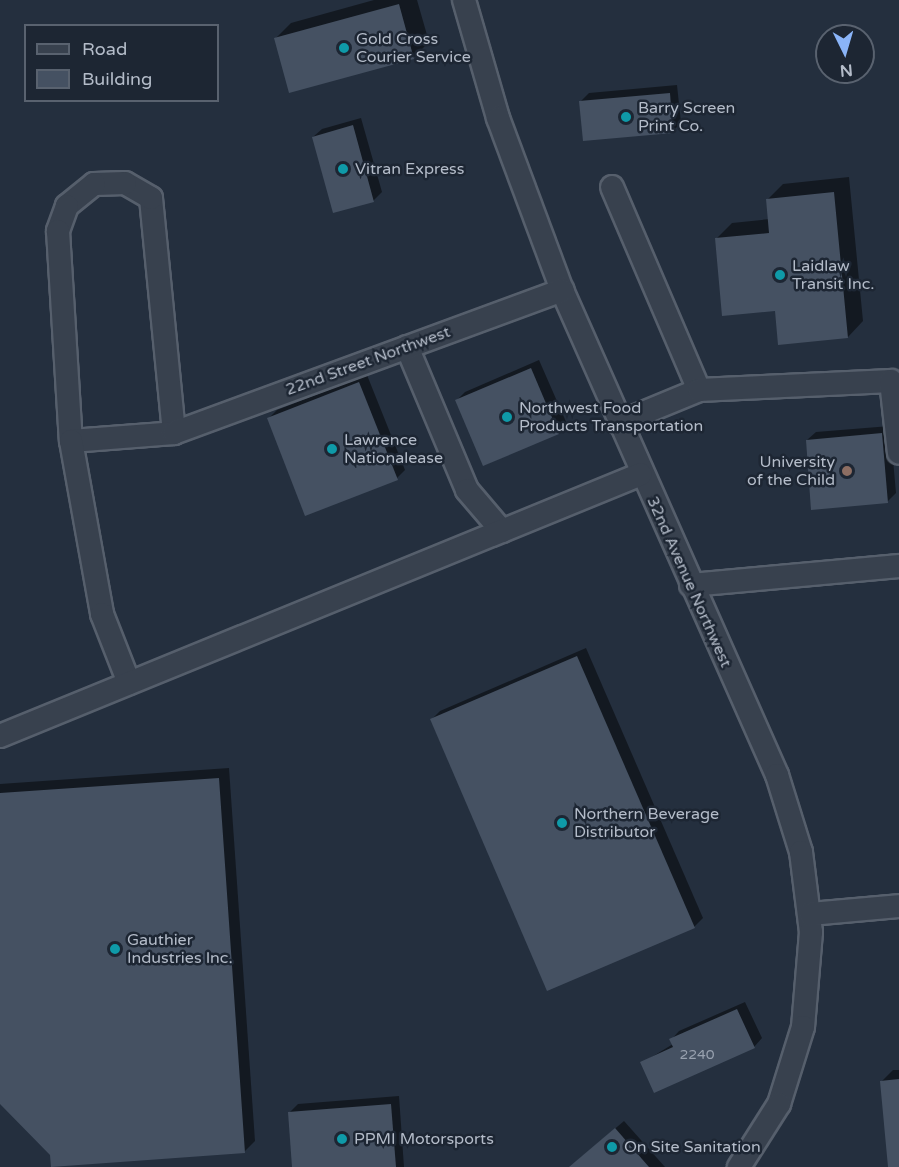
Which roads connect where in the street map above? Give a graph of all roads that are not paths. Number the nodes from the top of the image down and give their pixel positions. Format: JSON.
{"nodes":[{"id":1,"x":464,"y":0,"type":"edge"},
{"id":2,"x":612,"y":188,"type":"dead end"},
{"id":3,"x":562,"y":290,"type":"junction"},
{"id":4,"x":407,"y":346,"type":"junction"},
{"id":5,"x":699,"y":390,"type":"junction"},
{"id":6,"x":619,"y":423,"type":"junction"},
{"id":7,"x":174,"y":432,"type":"junction"},
{"id":8,"x":71,"y":441,"type":"junction"},
{"id":9,"x":899,"y":453,"type":"edge"},
{"id":10,"x":640,"y":474,"type":"junction"},
{"id":11,"x":502,"y":531,"type":"junction"},
{"id":12,"x":899,"y":566,"type":"edge"},
{"id":13,"x":691,"y":585,"type":"junction"},
{"id":14,"x":129,"y":683,"type":"junction"},
{"id":15,"x":0,"y":736,"type":"edge"},
{"id":16,"x":899,"y":906,"type":"edge"},
{"id":17,"x":810,"y":914,"type":"junction"},
{"id":18,"x":739,"y":1167,"type":"edge"}],
"edges":[{"from":1,"to":3,"type":"street","name":"32nd Avenue Northwest"},
{"from":2,"to":5,"type":"street"},
{"from":3,"to":4,"type":"street","name":"22nd Street Northwest"},
{"from":3,"to":6,"type":"street","name":"32nd Avenue Northwest"},
{"from":4,"to":7,"type":"street","name":"22nd Street Northwest"},
{"from":4,"to":11,"type":"street"},
{"from":5,"to":6,"type":"street"},
{"from":5,"to":9,"type":"street"},
{"from":6,"to":10,"type":"street","name":"32nd Avenue Northwest"},
{"from":7,"to":8,"type":"street","name":"22nd Street Northwest"},
{"from":7,"to":8,"type":"street"},
{"from":8,"to":14,"type":"street"},
{"from":10,"to":11,"type":"street"},
{"from":10,"to":13,"type":"street","name":"32nd Avenue Northwest"},
{"from":11,"to":14,"type":"street"},
{"from":12,"to":13,"type":"street"},
{"from":13,"to":17,"type":"street","name":"32nd Avenue Northwest"},
{"from":14,"to":15,"type":"street"},
{"from":16,"to":17,"type":"street"},
{"from":17,"to":18,"type":"street","name":"32nd Avenue Northwest"}]}
